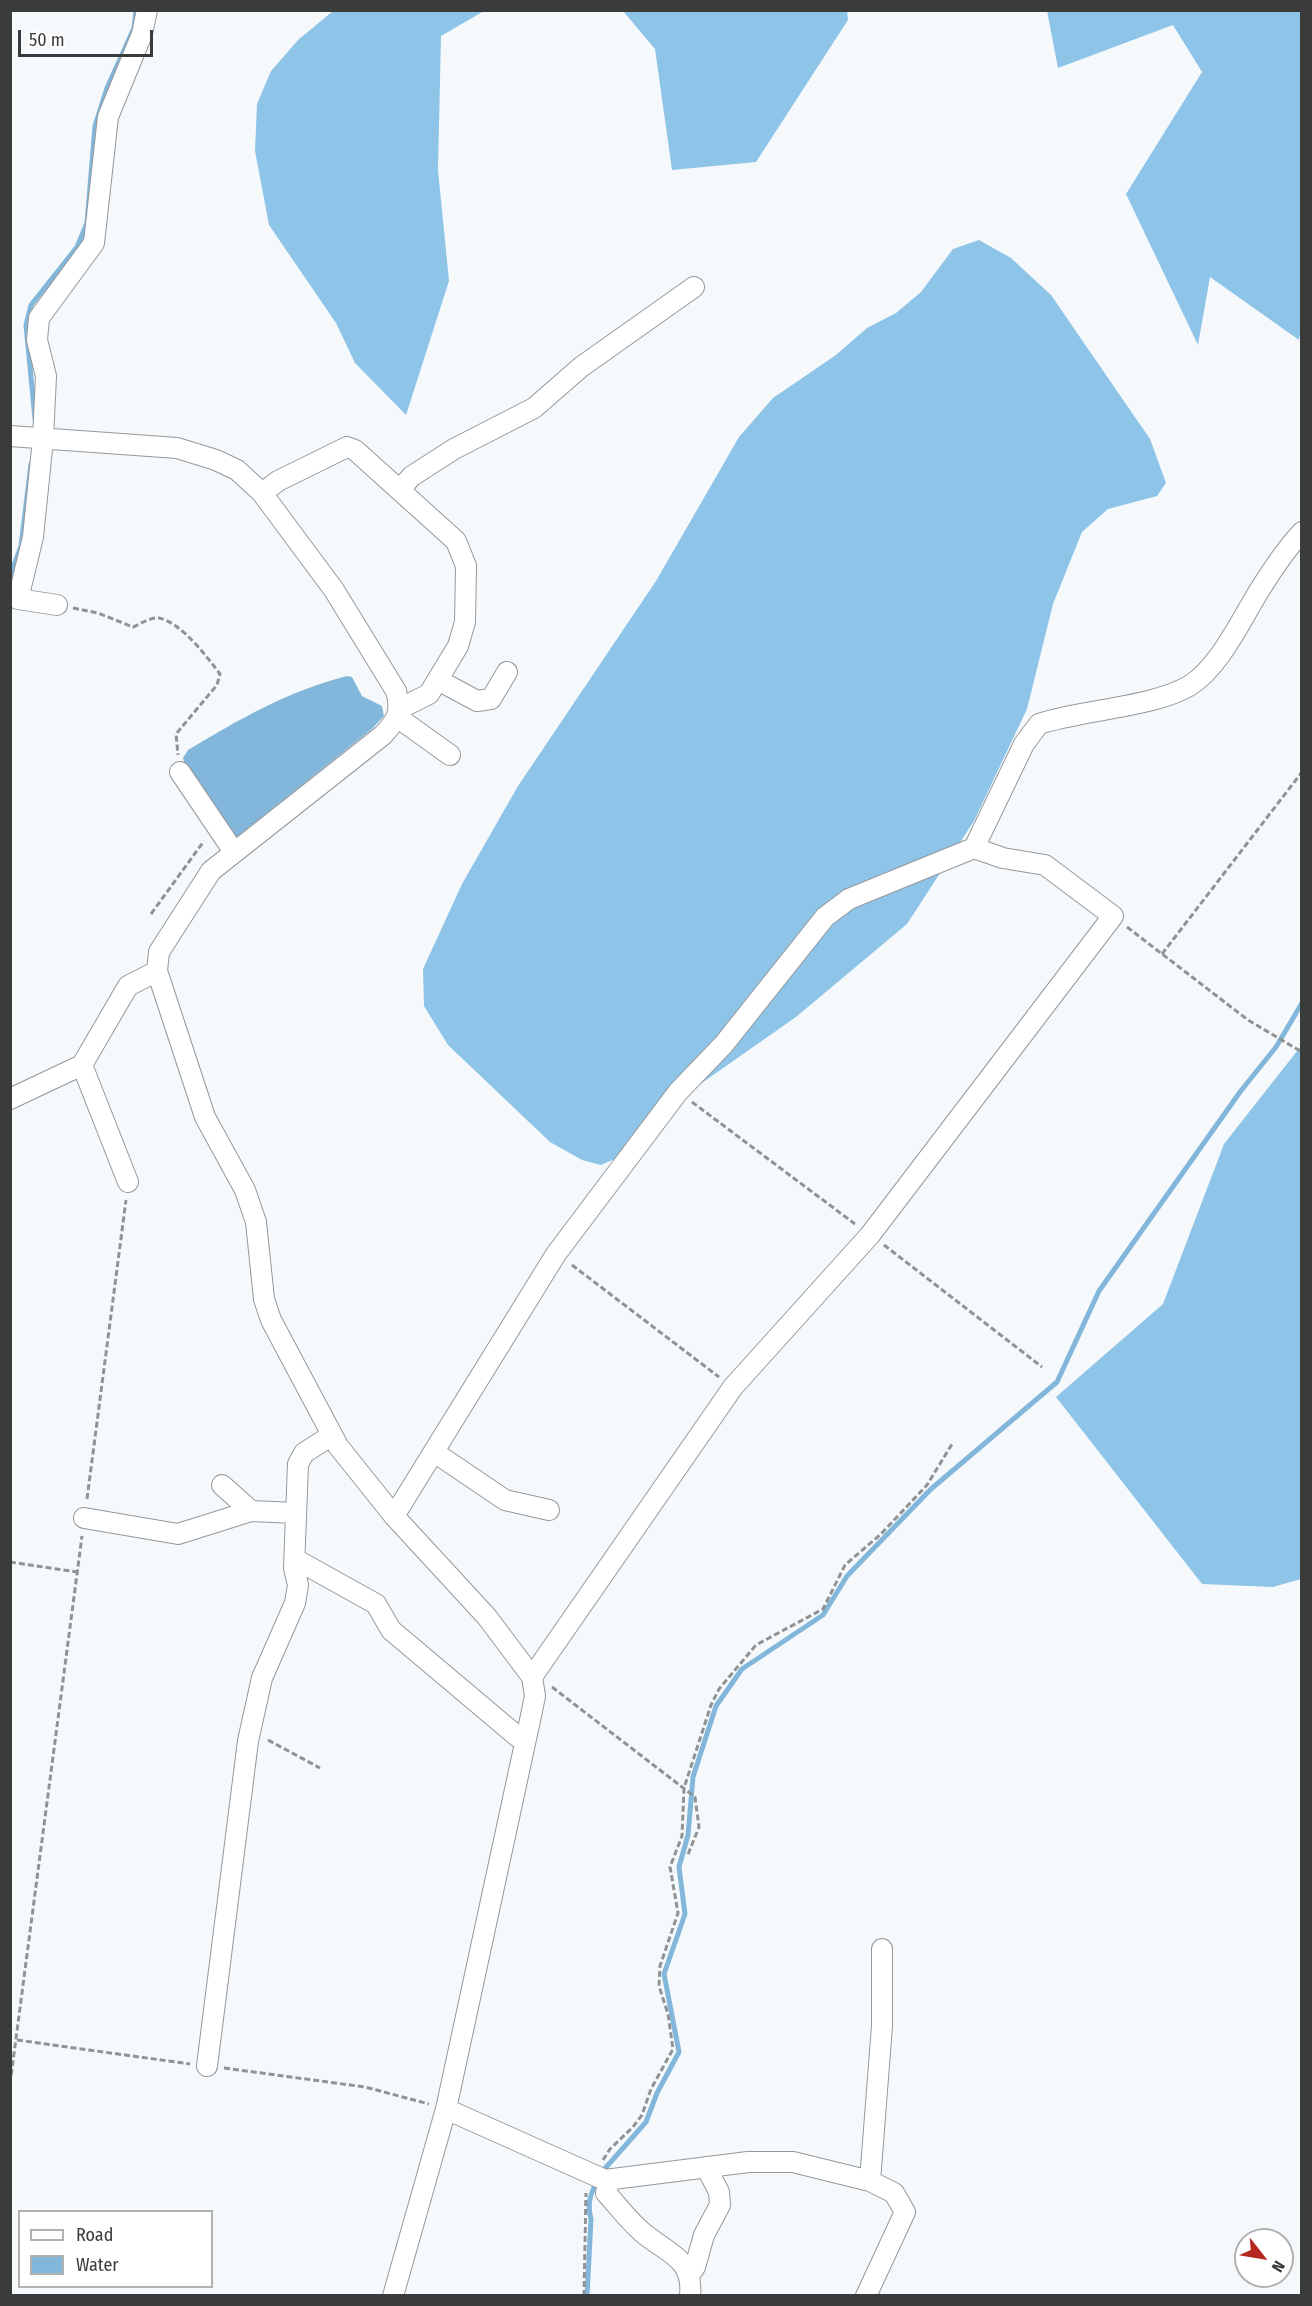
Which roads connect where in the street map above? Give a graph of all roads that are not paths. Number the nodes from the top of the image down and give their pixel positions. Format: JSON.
{"nodes":[{"id":1,"x":147,"y":10,"type":"edge"},
{"id":2,"x":694,"y":287,"type":"dead end"},
{"id":3,"x":10,"y":436,"type":"edge"},
{"id":4,"x":43,"y":439,"type":"junction"},
{"id":5,"x":400,"y":489,"type":"junction"},
{"id":6,"x":262,"y":493,"type":"junction"},
{"id":7,"x":1302,"y":532,"type":"edge"},
{"id":8,"x":57,"y":605,"type":"road end"},
{"id":9,"x":507,"y":672,"type":"dead end"},
{"id":10,"x":438,"y":680,"type":"junction"},
{"id":11,"x":399,"y":713,"type":"junction"},
{"id":12,"x":450,"y":755,"type":"dead end"},
{"id":13,"x":180,"y":773,"type":"road end"},
{"id":14,"x":974,"y":848,"type":"junction"},
{"id":15,"x":234,"y":852,"type":"junction"},
{"id":16,"x":157,"y":971,"type":"junction"},
{"id":17,"x":82,"y":1065,"type":"junction"},
{"id":18,"x":10,"y":1099,"type":"edge"},
{"id":19,"x":128,"y":1182,"type":"road end"},
{"id":20,"x":332,"y":1435,"type":"junction"},
{"id":21,"x":434,"y":1452,"type":"junction"},
{"id":22,"x":222,"y":1485,"type":"dead end"},
{"id":23,"x":549,"y":1510,"type":"dead end"},
{"id":24,"x":251,"y":1511,"type":"junction"},
{"id":25,"x":296,"y":1513,"type":"junction"},
{"id":26,"x":394,"y":1515,"type":"junction"},
{"id":27,"x":84,"y":1518,"type":"road end"},
{"id":28,"x":295,"y":1559,"type":"junction"},
{"id":29,"x":532,"y":1682,"type":"junction"},
{"id":30,"x":526,"y":1739,"type":"junction"},
{"id":31,"x":882,"y":1949,"type":"dead end"},
{"id":32,"x":207,"y":2066,"type":"road end"},
{"id":33,"x":446,"y":2109,"type":"junction"},
{"id":34,"x":706,"y":2167,"type":"junction"},
{"id":35,"x":602,"y":2178,"type":"junction"},
{"id":36,"x":870,"y":2181,"type":"junction"},
{"id":37,"x":690,"y":2274,"type":"junction"},
{"id":38,"x":393,"y":2295,"type":"edge"},
{"id":39,"x":690,"y":2295,"type":"edge"},
{"id":40,"x":866,"y":2295,"type":"edge"}],
"edges":[{"from":1,"to":4,"type":"street"},
{"from":2,"to":5,"type":"street"},
{"from":3,"to":4,"type":"street"},
{"from":4,"to":6,"type":"street"},
{"from":4,"to":8,"type":"street"},
{"from":5,"to":6,"type":"street"},
{"from":5,"to":10,"type":"street"},
{"from":6,"to":11,"type":"street"},
{"from":7,"to":14,"type":"street"},
{"from":9,"to":10,"type":"street"},
{"from":10,"to":11,"type":"street"},
{"from":11,"to":12,"type":"street"},
{"from":11,"to":15,"type":"street"},
{"from":13,"to":15,"type":"street"},
{"from":14,"to":21,"type":"street"},
{"from":14,"to":29,"type":"street"},
{"from":15,"to":16,"type":"street"},
{"from":16,"to":17,"type":"street"},
{"from":16,"to":20,"type":"street"},
{"from":17,"to":18,"type":"street"},
{"from":17,"to":19,"type":"street"},
{"from":20,"to":25,"type":"street"},
{"from":20,"to":26,"type":"street"},
{"from":21,"to":23,"type":"street"},
{"from":21,"to":26,"type":"street"},
{"from":22,"to":24,"type":"street"},
{"from":24,"to":25,"type":"street"},
{"from":24,"to":27,"type":"street"},
{"from":25,"to":28,"type":"street"},
{"from":26,"to":29,"type":"street"},
{"from":28,"to":30,"type":"street"},
{"from":28,"to":32,"type":"street"},
{"from":29,"to":30,"type":"street"},
{"from":30,"to":33,"type":"street"},
{"from":31,"to":36,"type":"street"},
{"from":33,"to":35,"type":"street"},
{"from":33,"to":38,"type":"street"},
{"from":34,"to":35,"type":"street"},
{"from":34,"to":36,"type":"street"},
{"from":34,"to":37,"type":"street"},
{"from":35,"to":37,"type":"street"},
{"from":36,"to":40,"type":"street"},
{"from":37,"to":39,"type":"street"}]}
